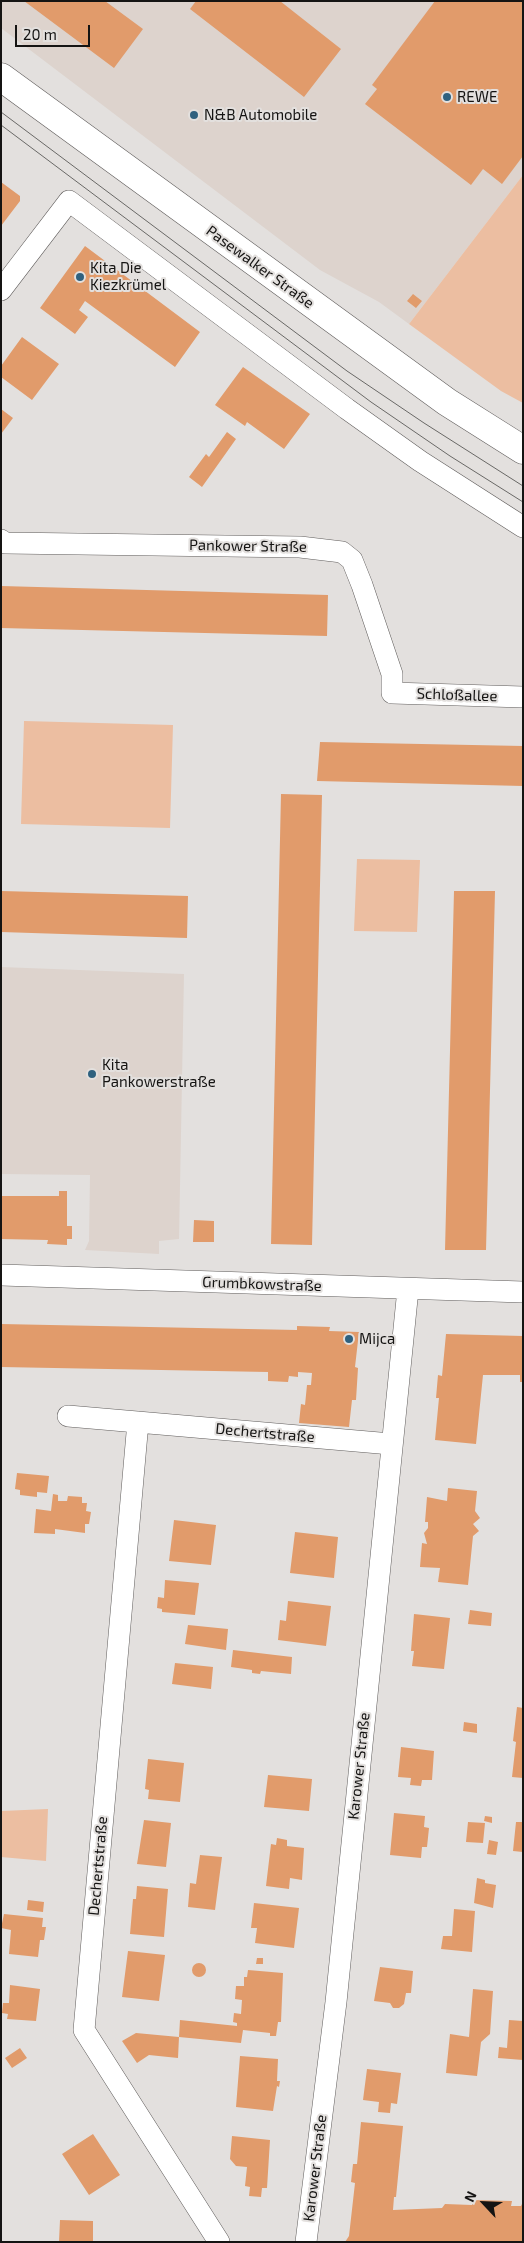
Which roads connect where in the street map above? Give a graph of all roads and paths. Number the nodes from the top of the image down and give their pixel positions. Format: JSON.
{"nodes":[{"id":1,"x":1,"y":77,"type":"edge"},
{"id":2,"x":1,"y":290,"type":"edge"},
{"id":3,"x":523,"y":450,"type":"edge"},
{"id":4,"x":523,"y":527,"type":"edge"},
{"id":5,"x":1,"y":540,"type":"edge"},
{"id":6,"x":392,"y":693,"type":"joint"},
{"id":7,"x":523,"y":697,"type":"edge"},
{"id":8,"x":1,"y":1275,"type":"edge"},
{"id":9,"x":408,"y":1289,"type":"junction"},
{"id":10,"x":523,"y":1292,"type":"edge"},
{"id":11,"x":68,"y":1416,"type":"dead end"},
{"id":12,"x":138,"y":1422,"type":"junction"},
{"id":13,"x":391,"y":1444,"type":"junction"},
{"id":14,"x":219,"y":2242,"type":"edge"},
{"id":15,"x":306,"y":2242,"type":"edge"}],
"edges":[{"from":1,"to":3,"type":"main road","name":"Pasewalker Straße"},
{"from":2,"to":4,"type":"street"},
{"from":5,"to":6,"type":"street","name":"Pankower Straße"},
{"from":6,"to":7,"type":"street","name":"Schloßallee"},
{"from":8,"to":9,"type":"street","name":"Grumbkowstraße"},
{"from":9,"to":10,"type":"street","name":"Grumbkowstraße"},
{"from":9,"to":13,"type":"street","name":"Karower Straße"},
{"from":11,"to":12,"type":"street","name":"Dechertstraße"},
{"from":12,"to":13,"type":"street","name":"Dechertstraße"},
{"from":12,"to":14,"type":"street","name":"Dechertstraße"},
{"from":13,"to":15,"type":"street","name":"Karower Straße"}]}
